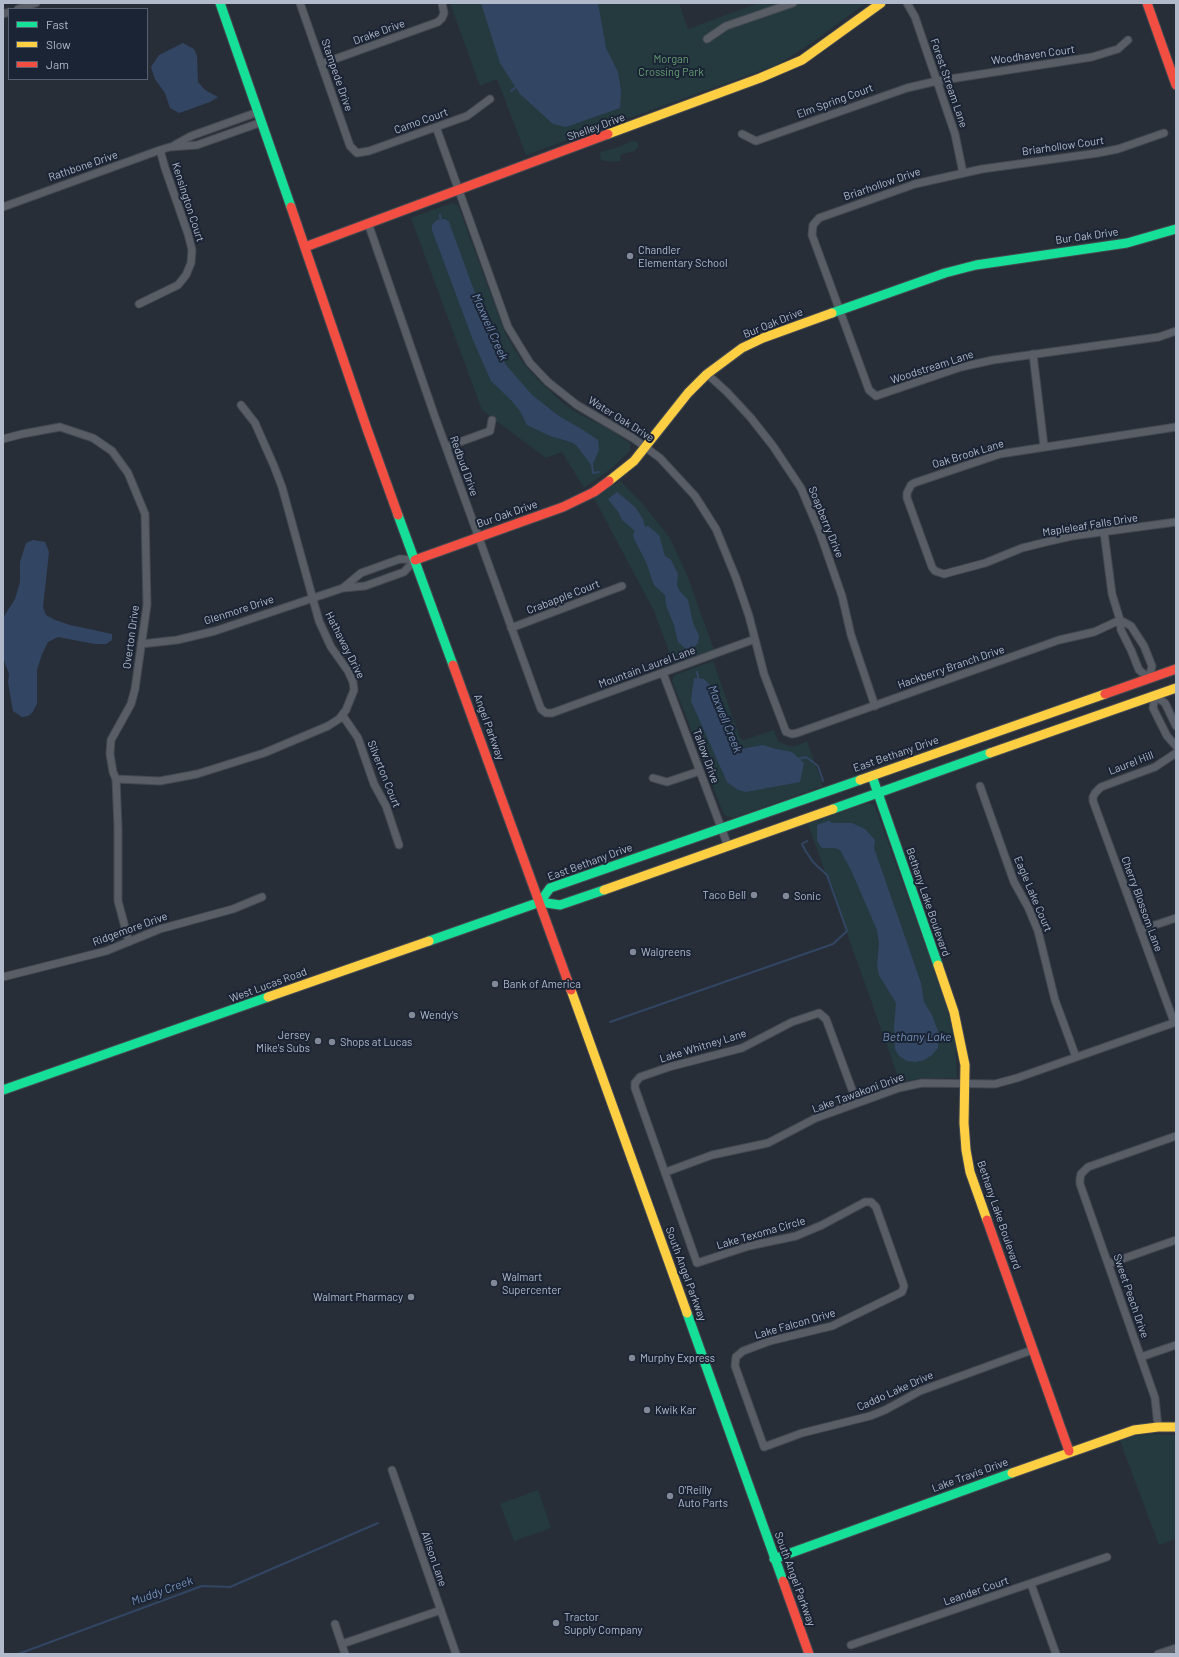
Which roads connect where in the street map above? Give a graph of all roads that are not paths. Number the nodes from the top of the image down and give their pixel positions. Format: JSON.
{"nodes":[{"id":1,"x":36,"y":3,"type":"edge"},
{"id":2,"x":220,"y":3,"type":"edge"},
{"id":3,"x":300,"y":3,"type":"edge"},
{"id":4,"x":442,"y":3,"type":"edge"},
{"id":5,"x":792,"y":3,"type":"edge"},
{"id":6,"x":881,"y":3,"type":"edge"},
{"id":7,"x":917,"y":3,"type":"edge"},
{"id":8,"x":1147,"y":3,"type":"edge"},
{"id":9,"x":908,"y":5,"type":"edge"},
{"id":10,"x":21,"y":8,"type":"edge"},
{"id":11,"x":707,"y":39,"type":"dead end"},
{"id":12,"x":1128,"y":40,"type":"dead end"},
{"id":13,"x":321,"y":64,"type":"junction"},
{"id":14,"x":937,"y":81,"type":"junction"},
{"id":15,"x":1176,"y":85,"type":"edge"},
{"id":16,"x":490,"y":99,"type":"dead end"},
{"id":17,"x":258,"y":112,"type":"junction"},
{"id":18,"x":262,"y":122,"type":"junction"},
{"id":19,"x":436,"y":127,"type":"junction"},
{"id":20,"x":1164,"y":133,"type":"dead end"},
{"id":21,"x":742,"y":134,"type":"dead end"},
{"id":22,"x":170,"y":147,"type":"junction"},
{"id":23,"x":160,"y":150,"type":"junction"},
{"id":24,"x":357,"y":153,"type":"joint"},
{"id":25,"x":963,"y":173,"type":"junction"},
{"id":26,"x":459,"y":190,"type":"junction"},
{"id":27,"x":3,"y":207,"type":"edge"},
{"id":28,"x":368,"y":223,"type":"junction"},
{"id":29,"x":813,"y":225,"type":"joint"},
{"id":30,"x":1176,"y":229,"type":"edge"},
{"id":31,"x":305,"y":246,"type":"junction"},
{"id":32,"x":139,"y":304,"type":"dead end"},
{"id":33,"x":841,"y":311,"type":"junction"},
{"id":34,"x":1176,"y":331,"type":"edge"},
{"id":35,"x":1033,"y":354,"type":"junction"},
{"id":36,"x":707,"y":374,"type":"junction"},
{"id":37,"x":241,"y":405,"type":"dead end"},
{"id":38,"x":492,"y":420,"type":"dead end"},
{"id":39,"x":1176,"y":427,"type":"edge"},
{"id":40,"x":3,"y":439,"type":"edge"},
{"id":41,"x":446,"y":446,"type":"junction"},
{"id":42,"x":1044,"y":446,"type":"junction"},
{"id":43,"x":646,"y":447,"type":"junction"},
{"id":44,"x":1176,"y":522,"type":"edge"},
{"id":45,"x":1104,"y":532,"type":"junction"},
{"id":46,"x":478,"y":537,"type":"junction"},
{"id":47,"x":415,"y":560,"type":"junction"},
{"id":48,"x":940,"y":573,"type":"joint"},
{"id":49,"x":622,"y":586,"type":"dead end"},
{"id":50,"x":343,"y":588,"type":"junction"},
{"id":51,"x":312,"y":598,"type":"junction"},
{"id":52,"x":1120,"y":620,"type":"junction"},
{"id":53,"x":511,"y":628,"type":"junction"},
{"id":54,"x":754,"y":639,"type":"junction"},
{"id":55,"x":141,"y":644,"type":"junction"},
{"id":56,"x":1176,"y":669,"type":"edge"},
{"id":57,"x":663,"y":673,"type":"junction"},
{"id":58,"x":1149,"y":678,"type":"junction"},
{"id":59,"x":1176,"y":688,"type":"edge"},
{"id":60,"x":1155,"y":696,"type":"junction"},
{"id":61,"x":875,"y":706,"type":"junction"},
{"id":62,"x":546,"y":713,"type":"joint"},
{"id":63,"x":343,"y":716,"type":"junction"},
{"id":64,"x":1176,"y":726,"type":"edge"},
{"id":65,"x":789,"y":733,"type":"joint"},
{"id":66,"x":1176,"y":746,"type":"edge"},
{"id":67,"x":1176,"y":753,"type":"edge"},
{"id":68,"x":700,"y":771,"type":"junction"},
{"id":69,"x":872,"y":776,"type":"junction"},
{"id":70,"x":653,"y":778,"type":"dead end"},
{"id":71,"x":116,"y":779,"type":"junction"},
{"id":72,"x":980,"y":786,"type":"dead end"},
{"id":73,"x":1094,"y":792,"type":"joint"},
{"id":74,"x":878,"y":794,"type":"junction"},
{"id":75,"x":721,"y":829,"type":"junction"},
{"id":76,"x":399,"y":845,"type":"dead end"},
{"id":77,"x":728,"y":846,"type":"junction"},
{"id":78,"x":262,"y":896,"type":"dead end"},
{"id":79,"x":540,"y":902,"type":"junction"},
{"id":80,"x":1176,"y":918,"type":"edge"},
{"id":81,"x":1140,"y":930,"type":"junction"},
{"id":82,"x":129,"y":942,"type":"junction"},
{"id":83,"x":3,"y":977,"type":"edge"},
{"id":84,"x":1175,"y":1022,"type":"edge"},
{"id":85,"x":1076,"y":1057,"type":"junction"},
{"id":86,"x":965,"y":1083,"type":"junction"},
{"id":87,"x":3,"y":1090,"type":"edge"},
{"id":88,"x":857,"y":1103,"type":"junction"},
{"id":89,"x":1176,"y":1136,"type":"edge"},
{"id":90,"x":666,"y":1172,"type":"junction"},
{"id":91,"x":1176,"y":1240,"type":"edge"},
{"id":92,"x":1108,"y":1264,"type":"junction"},
{"id":93,"x":902,"y":1292,"type":"joint"},
{"id":94,"x":1176,"y":1344,"type":"edge"},
{"id":95,"x":1032,"y":1350,"type":"junction"},
{"id":96,"x":1141,"y":1357,"type":"junction"},
{"id":97,"x":1158,"y":1427,"type":"junction"},
{"id":98,"x":1176,"y":1427,"type":"edge"},
{"id":99,"x":764,"y":1447,"type":"joint"},
{"id":100,"x":1069,"y":1451,"type":"junction"},
{"id":101,"x":392,"y":1470,"type":"dead end"},
{"id":102,"x":1107,"y":1557,"type":"dead end"},
{"id":103,"x":774,"y":1558,"type":"junction"},
{"id":104,"x":1031,"y":1584,"type":"junction"},
{"id":105,"x":440,"y":1610,"type":"junction"},
{"id":106,"x":335,"y":1624,"type":"dead end"},
{"id":107,"x":342,"y":1644,"type":"junction"},
{"id":108,"x":852,"y":1645,"type":"dead end"},
{"id":109,"x":1176,"y":1648,"type":"edge"},
{"id":110,"x":345,"y":1654,"type":"edge"},
{"id":111,"x":456,"y":1654,"type":"edge"},
{"id":112,"x":809,"y":1654,"type":"edge"},
{"id":113,"x":1056,"y":1654,"type":"edge"},
{"id":114,"x":1158,"y":1654,"type":"edge"}],
"edges":[{"from":1,"to":10,"type":"street"},
{"from":2,"to":17,"type":"main road","name":"Angel Parkway"},
{"from":3,"to":13,"type":"street","name":"Stampede Drive"},
{"from":4,"to":13,"type":"street","name":"Drake Drive"},
{"from":5,"to":11,"type":"street"},
{"from":6,"to":26,"type":"main road","name":"Shelley Drive"},
{"from":7,"to":9,"type":"street"},
{"from":8,"to":15,"type":"main road"},
{"from":9,"to":14,"type":"street","name":"Forest Stream Lane"},
{"from":12,"to":14,"type":"street","name":"Woodhaven Court"},
{"from":13,"to":24,"type":"street","name":"Stampede Drive"},
{"from":14,"to":21,"type":"street","name":"Elm Spring Court"},
{"from":14,"to":25,"type":"street","name":"Forest Stream Lane"},
{"from":16,"to":19,"type":"street","name":"Camo Court"},
{"from":17,"to":18,"type":"main road","name":"Angel Parkway"},
{"from":17,"to":22,"type":"street","name":"Rathbone Drive"},
{"from":18,"to":22,"type":"street","name":"Rathbone Drive"},
{"from":18,"to":31,"type":"main road","name":"Angel Parkway"},
{"from":19,"to":24,"type":"street","name":"Camo Court"},
{"from":19,"to":26,"type":"street","name":"Water Oak Drive"},
{"from":20,"to":25,"type":"street","name":"Briarhollow Court"},
{"from":22,"to":23,"type":"street","name":"Rathbone Drive"},
{"from":23,"to":27,"type":"street","name":"Rathbone Drive"},
{"from":23,"to":32,"type":"street","name":"Kensington Court"},
{"from":25,"to":29,"type":"street","name":"Briarhollow Drive"},
{"from":26,"to":28,"type":"main road","name":"Shelley Drive"},
{"from":26,"to":43,"type":"street","name":"Water Oak Drive"},
{"from":28,"to":31,"type":"main road","name":"Shelley Drive"},
{"from":28,"to":41,"type":"street","name":"Redbud Drive"},
{"from":29,"to":33,"type":"street","name":"Woodstream Lane"},
{"from":30,"to":33,"type":"main road","name":"Bur Oak Drive"},
{"from":31,"to":47,"type":"main road","name":"Angel Parkway"},
{"from":33,"to":35,"type":"street","name":"Woodstream Lane"},
{"from":33,"to":36,"type":"main road","name":"Bur Oak Drive"},
{"from":34,"to":35,"type":"street","name":"Woodstream Lane"},
{"from":35,"to":42,"type":"street"},
{"from":36,"to":43,"type":"main road","name":"Bur Oak Drive"},
{"from":36,"to":61,"type":"street","name":"Soapberry Drive"},
{"from":37,"to":51,"type":"street","name":"Hathaway Drive"},
{"from":38,"to":41,"type":"street"},
{"from":39,"to":42,"type":"street","name":"Oak Brook Lane"},
{"from":40,"to":55,"type":"street","name":"Overton Drive"},
{"from":41,"to":46,"type":"street","name":"Redbud Drive"},
{"from":42,"to":48,"type":"street","name":"Oak Brook Lane"},
{"from":43,"to":46,"type":"main road","name":"Bur Oak Drive"},
{"from":43,"to":54,"type":"street","name":"Water Oak Drive"},
{"from":44,"to":45,"type":"street","name":"Mapleleaf Falls Drive"},
{"from":45,"to":48,"type":"street","name":"Mapleleaf Falls Drive"},
{"from":45,"to":52,"type":"street"},
{"from":46,"to":47,"type":"main road","name":"Bur Oak Drive"},
{"from":46,"to":53,"type":"street","name":"Redbud Drive"},
{"from":47,"to":50,"type":"street","name":"Glenmore Drive"},
{"from":47,"to":50,"type":"street","name":"Glenmore Drive"},
{"from":47,"to":79,"type":"main road","name":"Angel Parkway"},
{"from":49,"to":53,"type":"street","name":"Crabapple Court"},
{"from":50,"to":51,"type":"street","name":"Glenmore Drive"},
{"from":51,"to":55,"type":"street","name":"Glenmore Drive"},
{"from":51,"to":63,"type":"street","name":"Hathaway Drive"},
{"from":52,"to":58,"type":"street"},
{"from":52,"to":58,"type":"street"},
{"from":52,"to":61,"type":"street","name":"Hackberry Branch Drive"},
{"from":53,"to":62,"type":"street","name":"Redbud Drive"},
{"from":54,"to":57,"type":"street","name":"Mountain Laurel Lane"},
{"from":54,"to":65,"type":"street","name":"Water Oak Drive"},
{"from":55,"to":71,"type":"street","name":"Overton Drive"},
{"from":56,"to":58,"type":"main road","name":"East Bethany Drive"},
{"from":57,"to":62,"type":"street","name":"Mountain Laurel Lane"},
{"from":57,"to":68,"type":"street","name":"Tallow Drive"},
{"from":58,"to":60,"type":"main road"},
{"from":58,"to":69,"type":"main road","name":"East Bethany Drive"},
{"from":59,"to":60,"type":"main road"},
{"from":60,"to":64,"type":"street"},
{"from":60,"to":66,"type":"street"},
{"from":60,"to":74,"type":"main road"},
{"from":61,"to":65,"type":"street","name":"Hackberry Branch Drive"},
{"from":63,"to":71,"type":"street"},
{"from":63,"to":76,"type":"street","name":"Silverton Court"},
{"from":67,"to":73,"type":"street","name":"Laurel Hill"},
{"from":68,"to":70,"type":"street"},
{"from":68,"to":75,"type":"street","name":"Tallow Drive"},
{"from":69,"to":74,"type":"main road","name":"Bethany Lake Boulevard"},
{"from":69,"to":75,"type":"main road","name":"East Bethany Drive"},
{"from":71,"to":82,"type":"street","name":"Overton Drive"},
{"from":72,"to":85,"type":"street","name":"Eagle Lake Court"},
{"from":73,"to":81,"type":"street","name":"Cherry Blossom Lane"},
{"from":74,"to":77,"type":"main road"},
{"from":74,"to":86,"type":"main road","name":"Bethany Lake Boulevard"},
{"from":75,"to":77,"type":"street","name":"Tallow Drive"},
{"from":75,"to":79,"type":"main road","name":"East Bethany Drive"},
{"from":77,"to":79,"type":"main road"},
{"from":78,"to":82,"type":"street","name":"Ridgemore Drive"},
{"from":79,"to":87,"type":"main road","name":"West Lucas Road"},
{"from":79,"to":103,"type":"main road","name":"South Angel Parkway"},
{"from":80,"to":81,"type":"street"},
{"from":81,"to":84,"type":"street","name":"Cherry Blossom Lane"},
{"from":82,"to":83,"type":"street","name":"Ridgemore Drive"},
{"from":84,"to":85,"type":"street","name":"Lake Tawakoni Drive"},
{"from":85,"to":86,"type":"street","name":"Lake Tawakoni Drive"},
{"from":86,"to":88,"type":"street","name":"Lake Tawakoni Drive"},
{"from":86,"to":95,"type":"main road","name":"Bethany Lake Boulevard"},
{"from":88,"to":90,"type":"street","name":"Lake Tawakoni Drive"},
{"from":88,"to":90,"type":"street","name":"Lake Whitney Lane"},
{"from":89,"to":92,"type":"street","name":"Sweet Peach Drive"},
{"from":90,"to":93,"type":"street","name":"Lake Texoma Circle"},
{"from":91,"to":92,"type":"street"},
{"from":92,"to":96,"type":"street","name":"Sweet Peach Drive"},
{"from":93,"to":99,"type":"street","name":"Lake Falcon Drive"},
{"from":94,"to":96,"type":"street"},
{"from":95,"to":99,"type":"street","name":"Caddo Lake Drive"},
{"from":95,"to":100,"type":"main road","name":"Bethany Lake Boulevard"},
{"from":96,"to":97,"type":"street","name":"Sweet Peach Drive"},
{"from":97,"to":98,"type":"main road","name":"Lake Travis Drive"},
{"from":97,"to":100,"type":"main road","name":"Lake Travis Drive"},
{"from":100,"to":103,"type":"main road","name":"Lake Travis Drive"},
{"from":101,"to":105,"type":"street","name":"Allison Lane"},
{"from":102,"to":104,"type":"street","name":"Leander Court"},
{"from":103,"to":112,"type":"main road","name":"South Angel Parkway"},
{"from":104,"to":108,"type":"street","name":"Leander Court"},
{"from":104,"to":113,"type":"street"},
{"from":105,"to":107,"type":"street"},
{"from":105,"to":111,"type":"street","name":"Allison Lane"},
{"from":106,"to":107,"type":"street"},
{"from":107,"to":110,"type":"street"},
{"from":109,"to":114,"type":"street"}]}
